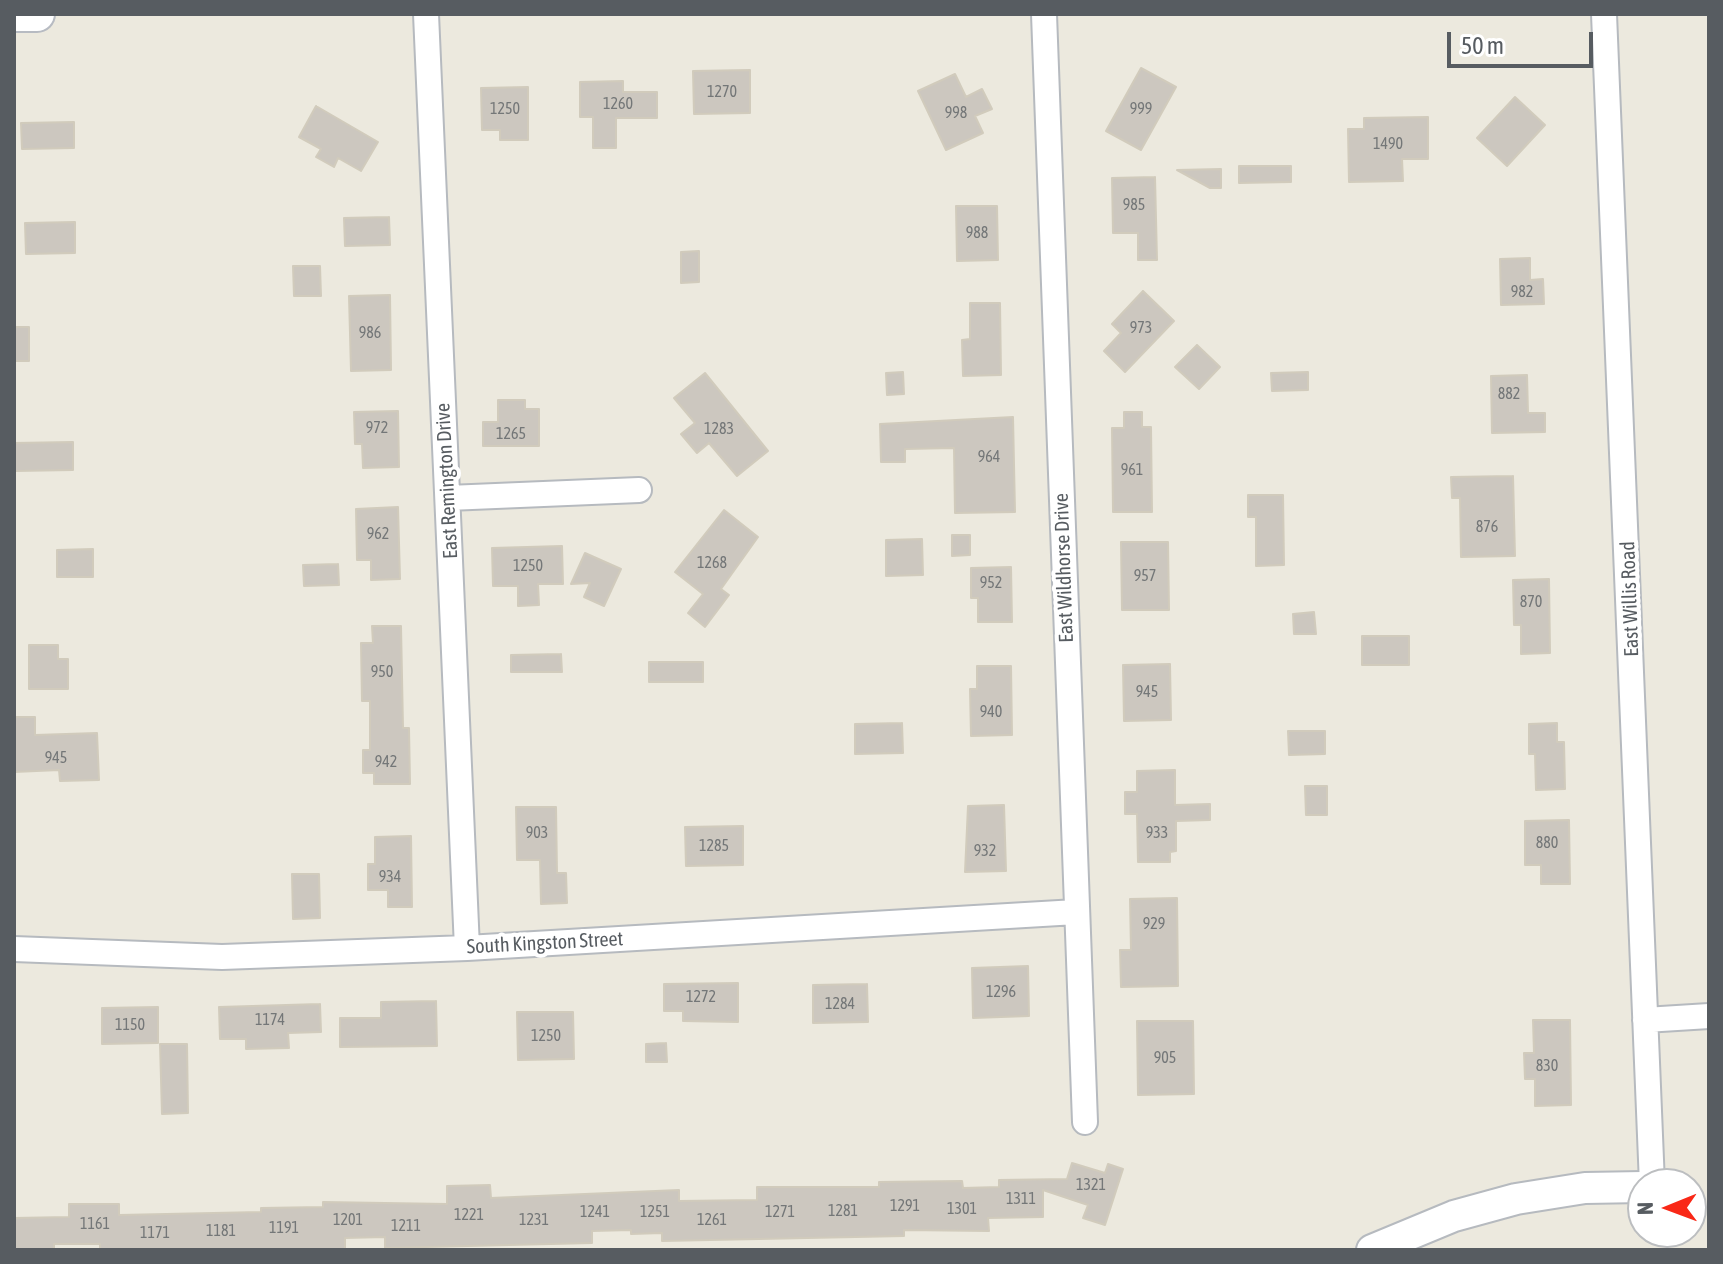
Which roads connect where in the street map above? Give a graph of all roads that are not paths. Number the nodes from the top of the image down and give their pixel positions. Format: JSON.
{"nodes":[{"id":1,"x":14,"y":14,"type":"edge"},
{"id":2,"x":37,"y":14,"type":"edge"},
{"id":3,"x":426,"y":14,"type":"edge"},
{"id":4,"x":1044,"y":14,"type":"edge"},
{"id":5,"x":1604,"y":14,"type":"edge"},
{"id":6,"x":639,"y":490,"type":"dead end"},
{"id":7,"x":448,"y":498,"type":"junction"},
{"id":8,"x":1076,"y":912,"type":"junction"},
{"id":9,"x":467,"y":948,"type":"junction"},
{"id":10,"x":14,"y":949,"type":"edge"},
{"id":11,"x":1709,"y":1016,"type":"edge"},
{"id":12,"x":1645,"y":1020,"type":"junction"},
{"id":13,"x":1085,"y":1122,"type":"dead end"},
{"id":14,"x":1651,"y":1168,"type":"edge"},
{"id":15,"x":1627,"y":1187,"type":"edge"},
{"id":16,"x":1372,"y":1250,"type":"edge"}],
"edges":[{"from":1,"to":2,"type":"main road"},
{"from":3,"to":7,"type":"street","name":"East Remington Drive"},
{"from":4,"to":8,"type":"street","name":"East Wildhorse Drive"},
{"from":5,"to":12,"type":"street","name":"East Willis Road"},
{"from":6,"to":7,"type":"street"},
{"from":7,"to":9,"type":"street","name":"East Remington Drive"},
{"from":8,"to":9,"type":"street","name":"South Kingston Street"},
{"from":8,"to":13,"type":"street","name":"East Wildhorse Drive"},
{"from":9,"to":10,"type":"street","name":"South Kingston Street"},
{"from":11,"to":12,"type":"street"},
{"from":12,"to":14,"type":"street","name":"East Willis Road"},
{"from":15,"to":16,"type":"street"}]}
